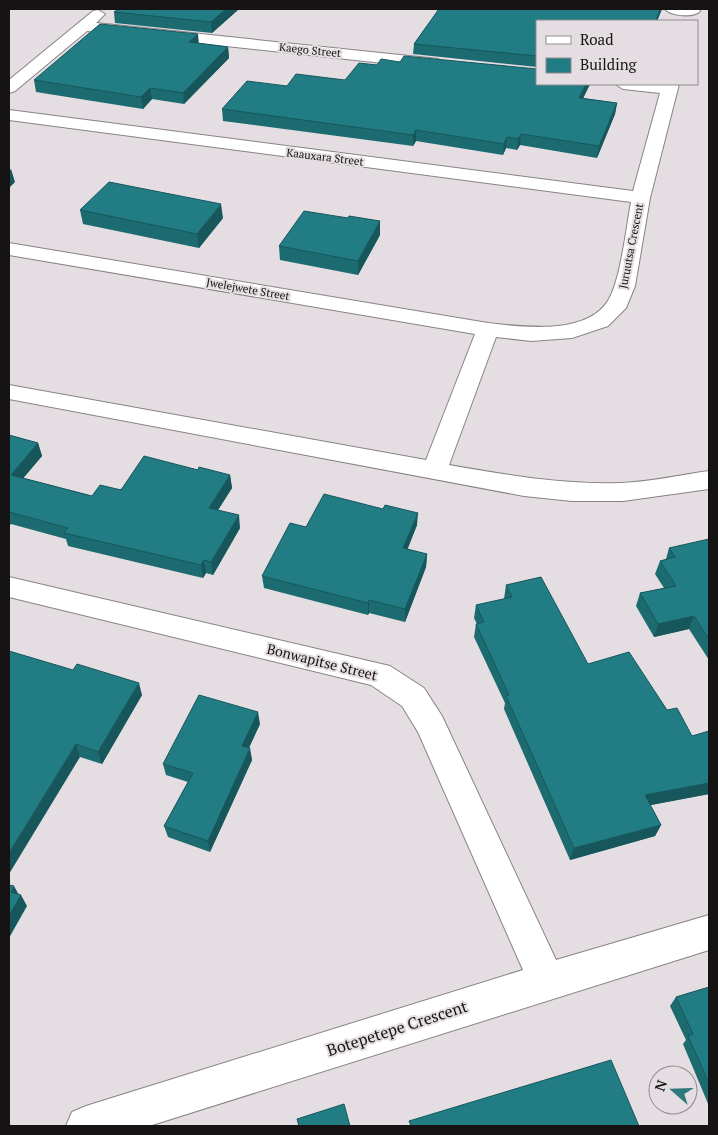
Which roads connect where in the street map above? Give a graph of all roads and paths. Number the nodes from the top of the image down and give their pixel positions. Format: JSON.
{"nodes":[{"id":1,"x":104,"y":9,"type":"edge"},
{"id":2,"x":672,"y":9,"type":"edge"},
{"id":3,"x":692,"y":14,"type":"edge"},
{"id":4,"x":84,"y":26,"type":"junction"},
{"id":5,"x":458,"y":66,"type":"edge"},
{"id":6,"x":646,"y":85,"type":"edge"},
{"id":7,"x":670,"y":86,"type":"edge"},
{"id":8,"x":9,"y":88,"type":"edge"},
{"id":9,"x":9,"y":115,"type":"edge"},
{"id":10,"x":641,"y":198,"type":"junction"},
{"id":11,"x":9,"y":249,"type":"edge"},
{"id":12,"x":488,"y":330,"type":"junction"},
{"id":13,"x":9,"y":392,"type":"edge"},
{"id":14,"x":435,"y":469,"type":"junction"},
{"id":15,"x":709,"y":480,"type":"edge"},
{"id":16,"x":9,"y":587,"type":"edge"},
{"id":17,"x":709,"y":933,"type":"edge"},
{"id":18,"x":547,"y":981,"type":"junction"},
{"id":19,"x":86,"y":1126,"type":"edge"}],
"edges":[{"from":1,"to":4,"type":"street"},
{"from":2,"to":3,"type":"street"},
{"from":4,"to":5,"type":"street","name":"Kaego Street"},
{"from":4,"to":8,"type":"street"},
{"from":6,"to":7,"type":"street"},
{"from":7,"to":10,"type":"street","name":"Juruutsa Crescent"},
{"from":9,"to":10,"type":"street","name":"Kaauxara Street"},
{"from":10,"to":12,"type":"street","name":"Juruutsa Crescent"},
{"from":11,"to":12,"type":"street","name":"Jwelejwete Street"},
{"from":12,"to":14,"type":"street"},
{"from":13,"to":14,"type":"street"},
{"from":14,"to":15,"type":"street"},
{"from":16,"to":18,"type":"street","name":"Bonwapitse Street"},
{"from":17,"to":18,"type":"street","name":"Botepetepe Crescent"},
{"from":18,"to":19,"type":"street","name":"Botepetepe Crescent"}]}
